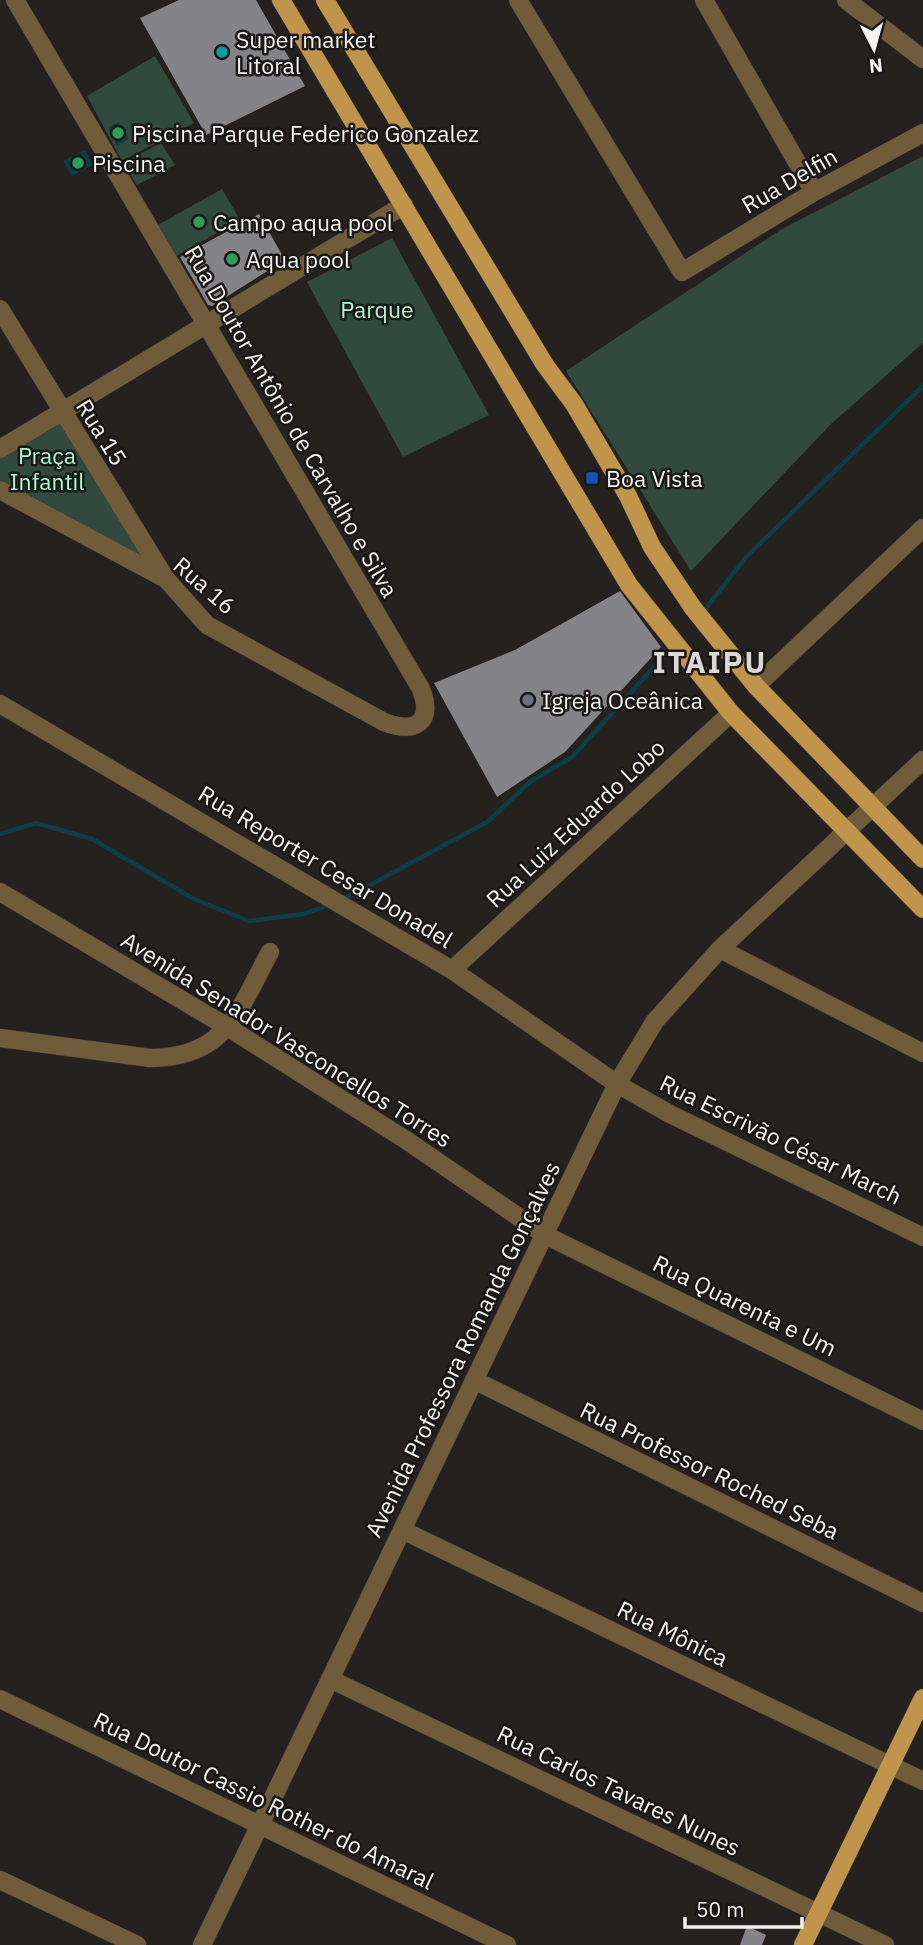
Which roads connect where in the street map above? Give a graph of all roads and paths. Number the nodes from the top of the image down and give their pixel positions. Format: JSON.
{"nodes":[{"id":1,"x":15,"y":0,"type":"edge"},
{"id":2,"x":281,"y":0,"type":"edge"},
{"id":3,"x":325,"y":0,"type":"edge"},
{"id":4,"x":518,"y":0,"type":"edge"},
{"id":5,"x":704,"y":0,"type":"edge"},
{"id":6,"x":846,"y":0,"type":"edge"},
{"id":7,"x":923,"y":59,"type":"edge"},
{"id":8,"x":923,"y":133,"type":"edge"},
{"id":9,"x":814,"y":192,"type":"junction"},
{"id":10,"x":404,"y":205,"type":"junction"},
{"id":11,"x":0,"y":309,"type":"edge"},
{"id":12,"x":207,"y":325,"type":"junction"},
{"id":13,"x":61,"y":412,"type":"junction"},
{"id":14,"x":0,"y":449,"type":"edge"},
{"id":15,"x":0,"y":490,"type":"edge"},
{"id":16,"x":923,"y":528,"type":"edge"},
{"id":17,"x":166,"y":579,"type":"junction"},
{"id":18,"x":756,"y":687,"type":"junction"},
{"id":19,"x":0,"y":704,"type":"edge"},
{"id":20,"x":731,"y":713,"type":"junction"},
{"id":21,"x":417,"y":724,"type":"joint"},
{"id":22,"x":923,"y":760,"type":"edge"},
{"id":23,"x":872,"y":807,"type":"junction"},
{"id":24,"x":846,"y":831,"type":"junction"},
{"id":25,"x":923,"y":859,"type":"edge"},
{"id":26,"x":0,"y":892,"type":"edge"},
{"id":27,"x":923,"y":909,"type":"edge"},
{"id":28,"x":720,"y":948,"type":"junction"},
{"id":29,"x":270,"y":952,"type":"dead end"},
{"id":30,"x":452,"y":970,"type":"junction"},
{"id":31,"x":229,"y":1028,"type":"junction"},
{"id":32,"x":0,"y":1038,"type":"edge"},
{"id":33,"x":923,"y":1053,"type":"edge"},
{"id":34,"x":617,"y":1084,"type":"junction"},
{"id":35,"x":545,"y":1235,"type":"junction"},
{"id":36,"x":923,"y":1237,"type":"edge"},
{"id":37,"x":474,"y":1380,"type":"junction"},
{"id":38,"x":923,"y":1421,"type":"edge"},
{"id":39,"x":402,"y":1530,"type":"junction"},
{"id":40,"x":923,"y":1603,"type":"edge"},
{"id":41,"x":330,"y":1679,"type":"junction"},
{"id":42,"x":923,"y":1698,"type":"edge"},
{"id":43,"x":0,"y":1699,"type":"edge"},
{"id":44,"x":890,"y":1765,"type":"junction"},
{"id":45,"x":923,"y":1781,"type":"edge"},
{"id":46,"x":260,"y":1825,"type":"junction"},
{"id":47,"x":0,"y":1880,"type":"edge"},
{"id":48,"x":819,"y":1912,"type":"junction"},
{"id":49,"x":137,"y":1945,"type":"edge"},
{"id":50,"x":202,"y":1945,"type":"edge"},
{"id":51,"x":507,"y":1945,"type":"edge"},
{"id":52,"x":803,"y":1945,"type":"edge"},
{"id":53,"x":886,"y":1945,"type":"edge"}],
"edges":[{"from":1,"to":12,"type":"street","name":"Rua Doutor Antônio de Carvalho e Silva"},
{"from":2,"to":10,"type":"main road"},
{"from":3,"to":18,"type":"main road"},
{"from":4,"to":9,"type":"street","name":"Rua Delfin"},
{"from":5,"to":9,"type":"street"},
{"from":6,"to":7,"type":"street"},
{"from":8,"to":9,"type":"street","name":"Rua Delfin"},
{"from":10,"to":12,"type":"street"},
{"from":10,"to":20,"type":"main road"},
{"from":11,"to":13,"type":"street","name":"Rua 15"},
{"from":12,"to":13,"type":"street"},
{"from":12,"to":21,"type":"street","name":"Rua Doutor Antônio de Carvalho e Silva"},
{"from":13,"to":14,"type":"street"},
{"from":13,"to":17,"type":"street","name":"Rua 15"},
{"from":15,"to":17,"type":"street","name":"Rua 16"},
{"from":16,"to":18,"type":"street"},
{"from":17,"to":21,"type":"street","name":"Rua 16"},
{"from":18,"to":23,"type":"main road"},
{"from":19,"to":30,"type":"street","name":"Rua Reporter Cesar Donadel"},
{"from":20,"to":24,"type":"main road"},
{"from":20,"to":30,"type":"street","name":"Rua Luiz Eduardo Lobo"},
{"from":22,"to":23,"type":"street"},
{"from":23,"to":24,"type":"street","name":"Avenida Professora Romanda Gonçalves"},
{"from":23,"to":25,"type":"main road"},
{"from":24,"to":27,"type":"main road"},
{"from":24,"to":28,"type":"street","name":"Avenida Professora Romanda Gonçalves"},
{"from":26,"to":31,"type":"street","name":"Avenida Senador Vasconcellos Torres"},
{"from":28,"to":33,"type":"street"},
{"from":28,"to":34,"type":"street","name":"Avenida Professora Romanda Gonçalves"},
{"from":29,"to":31,"type":"street"},
{"from":30,"to":34,"type":"street","name":"Rua Reporter Cesar Donadel"},
{"from":31,"to":32,"type":"street"},
{"from":31,"to":35,"type":"street","name":"Avenida Senador Vasconcellos Torres"},
{"from":34,"to":35,"type":"street","name":"Avenida Professora Romanda Gonçalves"},
{"from":34,"to":36,"type":"street","name":"Rua Escrivão César March"},
{"from":35,"to":37,"type":"street","name":"Avenida Professora Romanda Gonçalves"},
{"from":35,"to":38,"type":"street","name":"Rua Quarenta e Um"},
{"from":37,"to":39,"type":"street","name":"Avenida Professora Romanda Gonçalves"},
{"from":37,"to":40,"type":"street","name":"Rua Professor Roched Seba"},
{"from":39,"to":41,"type":"street","name":"Avenida Professora Romanda Gonçalves"},
{"from":39,"to":44,"type":"street","name":"Rua Mônica"},
{"from":41,"to":46,"type":"street","name":"Avenida Professora Romanda Gonçalves"},
{"from":41,"to":48,"type":"street","name":"Rua Carlos Tavares Nunes"},
{"from":42,"to":44,"type":"main road"},
{"from":43,"to":46,"type":"street","name":"Rua Doutor Cassio Rother do Amaral"},
{"from":44,"to":45,"type":"street","name":"Rua Mônica"},
{"from":44,"to":48,"type":"main road"},
{"from":46,"to":50,"type":"street","name":"Avenida Professora Romanda Gonçalves"},
{"from":46,"to":51,"type":"street","name":"Rua Doutor Cassio Rother do Amaral"},
{"from":47,"to":49,"type":"street"},
{"from":48,"to":52,"type":"main road"},
{"from":48,"to":53,"type":"street","name":"Rua Carlos Tavares Nunes"}]}
